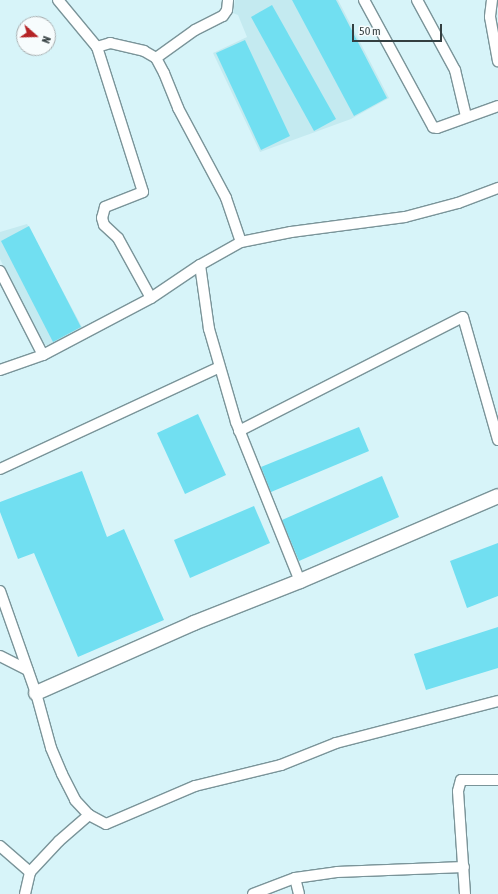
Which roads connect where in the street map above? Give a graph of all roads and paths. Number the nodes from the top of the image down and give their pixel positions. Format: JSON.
{"nodes":[{"id":1,"x":58,"y":0,"type":"edge"},
{"id":2,"x":228,"y":0,"type":"edge"},
{"id":3,"x":364,"y":0,"type":"edge"},
{"id":4,"x":417,"y":0,"type":"edge"},
{"id":5,"x":492,"y":0,"type":"edge"},
{"id":6,"x":97,"y":47,"type":"junction"},
{"id":7,"x":156,"y":58,"type":"junction"},
{"id":8,"x":498,"y":60,"type":"edge"},
{"id":9,"x":498,"y":106,"type":"edge"},
{"id":10,"x":466,"y":116,"type":"junction"},
{"id":11,"x":498,"y":188,"type":"edge"},
{"id":12,"x":241,"y":242,"type":"junction"},
{"id":13,"x":200,"y":265,"type":"junction"},
{"id":14,"x":0,"y":271,"type":"edge"},
{"id":15,"x":151,"y":298,"type":"junction"},
{"id":16,"x":43,"y":355,"type":"junction"},
{"id":17,"x":220,"y":367,"type":"junction"},
{"id":18,"x":0,"y":370,"type":"edge"},
{"id":19,"x":239,"y":431,"type":"junction"},
{"id":20,"x":498,"y":440,"type":"edge"},
{"id":21,"x":0,"y":469,"type":"edge"},
{"id":22,"x":498,"y":496,"type":"edge"},
{"id":23,"x":300,"y":581,"type":"junction"},
{"id":24,"x":0,"y":591,"type":"edge"},
{"id":25,"x":0,"y":656,"type":"edge"},
{"id":26,"x":28,"y":670,"type":"junction"},
{"id":27,"x":36,"y":693,"type":"junction"},
{"id":28,"x":498,"y":701,"type":"edge"},
{"id":29,"x":498,"y":780,"type":"edge"},
{"id":30,"x":89,"y":815,"type":"junction"},
{"id":31,"x":0,"y":846,"type":"edge"},
{"id":32,"x":464,"y":867,"type":"junction"},
{"id":33,"x":30,"y":872,"type":"junction"},
{"id":34,"x":296,"y":878,"type":"junction"},
{"id":35,"x":24,"y":894,"type":"edge"},
{"id":36,"x":253,"y":894,"type":"edge"},
{"id":37,"x":299,"y":894,"type":"edge"},
{"id":38,"x":465,"y":894,"type":"edge"}],
"edges":[{"from":1,"to":6,"type":"street"},
{"from":2,"to":7,"type":"street"},
{"from":3,"to":10,"type":"street"},
{"from":4,"to":10,"type":"street"},
{"from":5,"to":8,"type":"street"},
{"from":6,"to":7,"type":"street"},
{"from":6,"to":15,"type":"street"},
{"from":7,"to":12,"type":"street"},
{"from":9,"to":10,"type":"street"},
{"from":11,"to":12,"type":"street"},
{"from":12,"to":13,"type":"street"},
{"from":13,"to":15,"type":"street"},
{"from":13,"to":17,"type":"street"},
{"from":14,"to":16,"type":"street"},
{"from":15,"to":16,"type":"street"},
{"from":16,"to":18,"type":"street"},
{"from":17,"to":19,"type":"street"},
{"from":17,"to":21,"type":"street"},
{"from":19,"to":20,"type":"street"},
{"from":19,"to":23,"type":"street"},
{"from":22,"to":23,"type":"street"},
{"from":23,"to":27,"type":"street"},
{"from":24,"to":26,"type":"street"},
{"from":25,"to":26,"type":"street"},
{"from":26,"to":27,"type":"street"},
{"from":27,"to":30,"type":"street"},
{"from":28,"to":30,"type":"street"},
{"from":29,"to":32,"type":"street"},
{"from":30,"to":33,"type":"street"},
{"from":31,"to":33,"type":"street"},
{"from":32,"to":34,"type":"street"},
{"from":32,"to":38,"type":"street"},
{"from":33,"to":35,"type":"street"},
{"from":34,"to":36,"type":"street"},
{"from":34,"to":37,"type":"street"}]}
